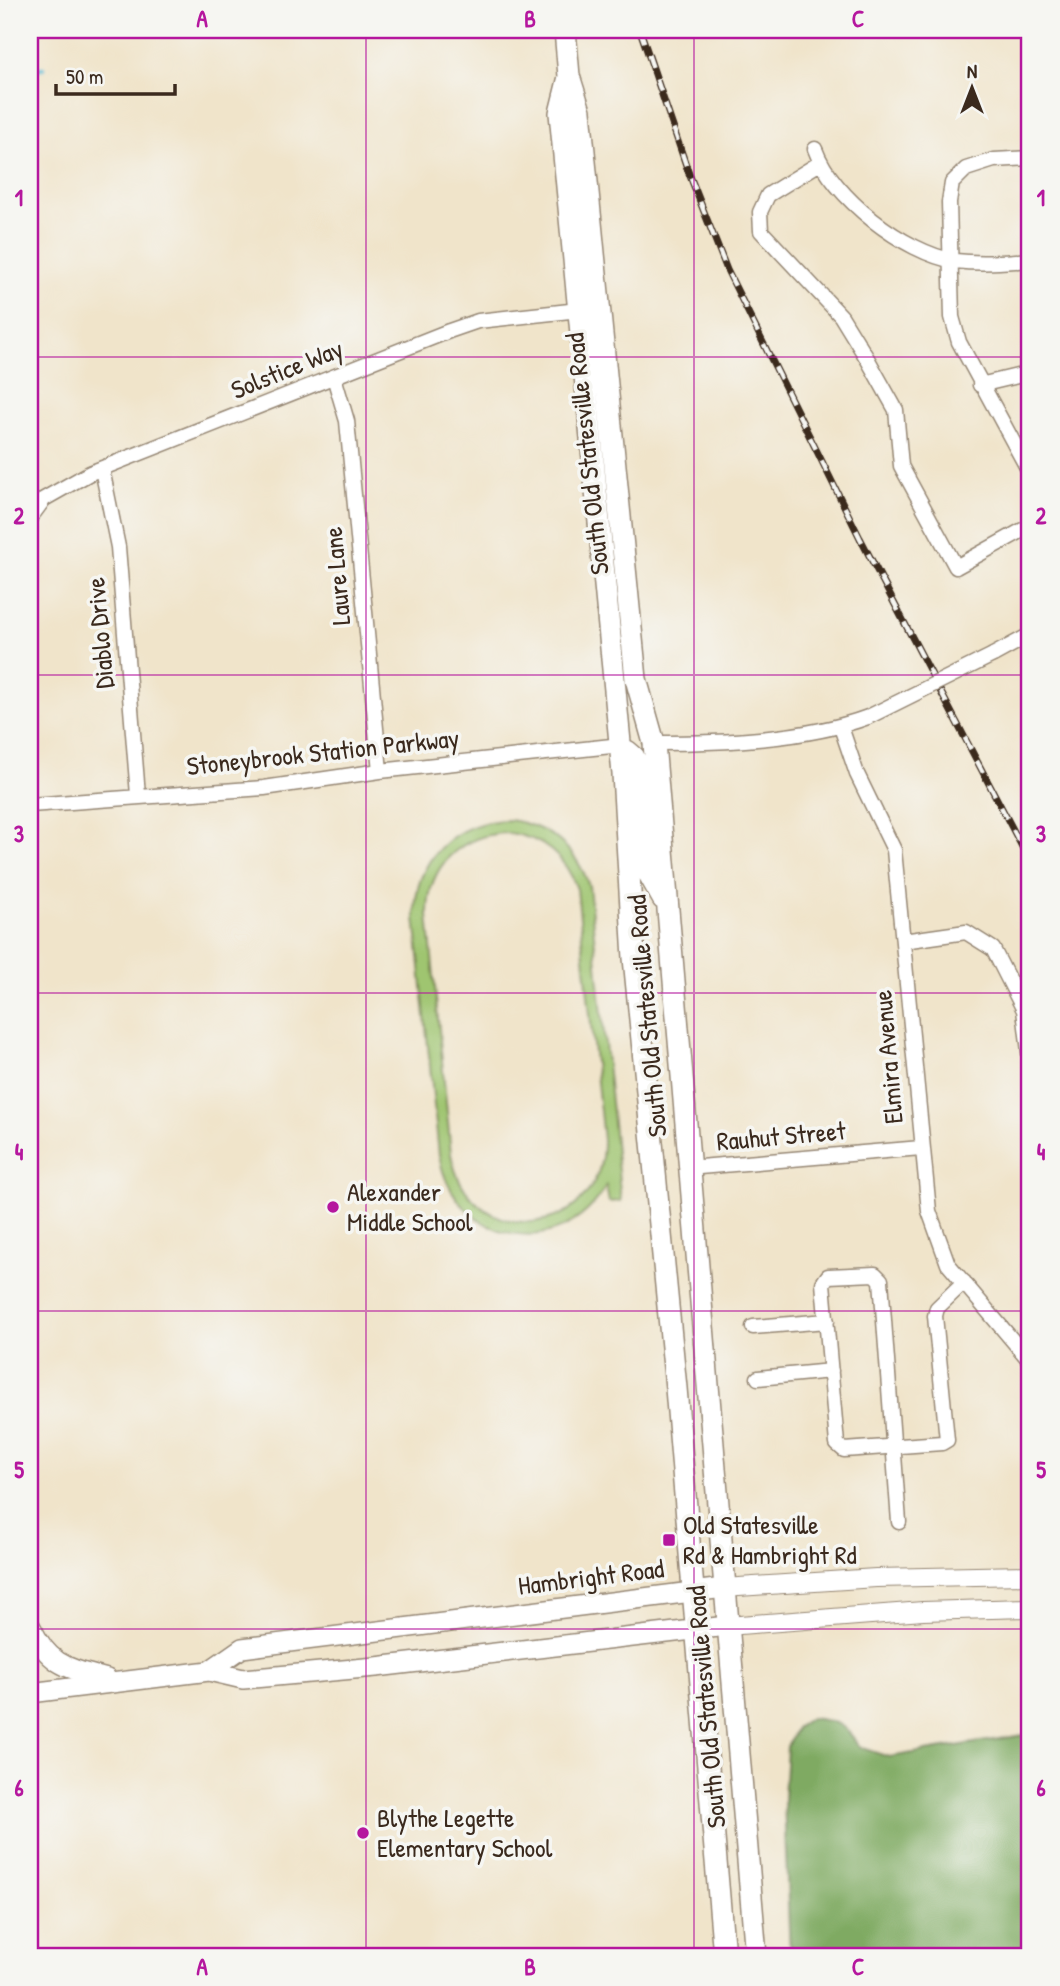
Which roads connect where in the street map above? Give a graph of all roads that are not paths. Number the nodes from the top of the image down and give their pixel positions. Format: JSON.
{"nodes":[{"id":1,"x":565,"y":30,"type":"edge"},
{"id":2,"x":569,"y":76,"type":"junction"},
{"id":3,"x":1030,"y":158,"type":"edge"},
{"id":4,"x":1030,"y":260,"type":"edge"},
{"id":5,"x":952,"y":261,"type":"junction"},
{"id":6,"x":579,"y":310,"type":"junction"},
{"id":7,"x":1030,"y":373,"type":"edge"},
{"id":8,"x":334,"y":377,"type":"junction"},
{"id":9,"x":980,"y":385,"type":"junction"},
{"id":10,"x":102,"y":469,"type":"junction"},
{"id":11,"x":1030,"y":472,"type":"edge"},
{"id":12,"x":30,"y":518,"type":"edge"},
{"id":13,"x":1030,"y":526,"type":"edge"},
{"id":14,"x":599,"y":537,"type":"junction"},
{"id":15,"x":1030,"y":635,"type":"edge"},
{"id":16,"x":841,"y":727,"type":"junction"},
{"id":17,"x":654,"y":743,"type":"junction"},
{"id":18,"x":621,"y":745,"type":"junction"},
{"id":19,"x":380,"y":771,"type":"junction"},
{"id":20,"x":138,"y":795,"type":"junction"},
{"id":21,"x":30,"y":805,"type":"edge"},
{"id":22,"x":666,"y":903,"type":"junction"},
{"id":23,"x":903,"y":941,"type":"junction"},
{"id":24,"x":1030,"y":1060,"type":"edge"},
{"id":25,"x":921,"y":1148,"type":"junction"},
{"id":26,"x":688,"y":1168,"type":"junction"},
{"id":27,"x":964,"y":1282,"type":"junction"},
{"id":28,"x":827,"y":1321,"type":"junction"},
{"id":29,"x":753,"y":1326,"type":"dead end"},
{"id":30,"x":1030,"y":1361,"type":"edge"},
{"id":31,"x":831,"y":1371,"type":"junction"},
{"id":32,"x":758,"y":1378,"type":"dead end"},
{"id":33,"x":895,"y":1447,"type":"junction"},
{"id":34,"x":900,"y":1522,"type":"dead end"},
{"id":35,"x":1030,"y":1575,"type":"edge"},
{"id":36,"x":724,"y":1588,"type":"junction"},
{"id":37,"x":694,"y":1590,"type":"junction"},
{"id":38,"x":1030,"y":1608,"type":"edge"},
{"id":39,"x":727,"y":1626,"type":"junction"},
{"id":40,"x":31,"y":1627,"type":"edge"},
{"id":41,"x":697,"y":1630,"type":"junction"},
{"id":42,"x":209,"y":1671,"type":"junction"},
{"id":43,"x":119,"y":1682,"type":"junction"},
{"id":44,"x":30,"y":1692,"type":"edge"},
{"id":45,"x":724,"y":1956,"type":"edge"},
{"id":46,"x":756,"y":1956,"type":"edge"}],
"edges":[{"from":1,"to":2,"type":"main road","name":"South Old Statesville Road"},
{"from":2,"to":6,"type":"main road","name":"South Old Statesville Road"},
{"from":2,"to":17,"type":"main road","name":"South Old Statesville Road"},
{"from":3,"to":5,"type":"street"},
{"from":4,"to":5,"type":"street"},
{"from":5,"to":9,"type":"street"},
{"from":5,"to":13,"type":"street"},
{"from":6,"to":8,"type":"street","name":"Solstice Way"},
{"from":6,"to":14,"type":"main road","name":"South Old Statesville Road"},
{"from":7,"to":9,"type":"street"},
{"from":8,"to":10,"type":"street","name":"Solstice Way"},
{"from":8,"to":19,"type":"street","name":"Laure Lane"},
{"from":9,"to":11,"type":"street"},
{"from":10,"to":12,"type":"street","name":"Solstice Way"},
{"from":10,"to":20,"type":"street","name":"Diablo Drive"},
{"from":14,"to":17,"type":"main road"},
{"from":14,"to":18,"type":"main road","name":"South Old Statesville Road"},
{"from":15,"to":16,"type":"street","bridge":true},
{"from":16,"to":17,"type":"street"},
{"from":16,"to":23,"type":"street","name":"Elmira Avenue"},
{"from":17,"to":22,"type":"main road","name":"South Old Statesville Road"},
{"from":18,"to":19,"type":"street","name":"Stoneybrook Station Parkway"},
{"from":18,"to":22,"type":"main road"},
{"from":18,"to":37,"type":"main road","name":"South Old Statesville Road"},
{"from":19,"to":20,"type":"street","name":"Stoneybrook Station Parkway"},
{"from":20,"to":21,"type":"street","name":"Stoneybrook Station Parkway"},
{"from":22,"to":26,"type":"main road","name":"South Old Statesville Road"},
{"from":23,"to":24,"type":"street"},
{"from":23,"to":25,"type":"street","name":"Elmira Avenue"},
{"from":25,"to":26,"type":"street","name":"Rauhut Street"},
{"from":25,"to":27,"type":"street","name":"Elmira Avenue"},
{"from":26,"to":36,"type":"main road","name":"South Old Statesville Road"},
{"from":27,"to":30,"type":"street","name":"Elmira Avenue"},
{"from":27,"to":33,"type":"street"},
{"from":28,"to":29,"type":"street"},
{"from":28,"to":31,"type":"street"},
{"from":28,"to":33,"type":"street"},
{"from":31,"to":32,"type":"street"},
{"from":31,"to":33,"type":"street"},
{"from":33,"to":34,"type":"street"},
{"from":35,"to":36,"type":"street","name":"Hambright Road"},
{"from":36,"to":37,"type":"main road","name":"Hambright Road"},
{"from":36,"to":39,"type":"main road","name":"South Old Statesville Road"},
{"from":37,"to":41,"type":"main road","name":"South Old Statesville Road"},
{"from":37,"to":42,"type":"main road","name":"Hambright Road"},
{"from":38,"to":39,"type":"street","name":"Hambright Road"},
{"from":39,"to":41,"type":"main road","name":"Hambright Road"},
{"from":39,"to":46,"type":"main road","name":"South Old Statesville Road"},
{"from":40,"to":43,"type":"main road"},
{"from":41,"to":42,"type":"main road","name":"Hambright Road"},
{"from":41,"to":45,"type":"main road","name":"South Old Statesville Road"},
{"from":42,"to":43,"type":"main road","name":"Hambright Road"},
{"from":43,"to":44,"type":"main road","name":"Hambright Road"}]}
